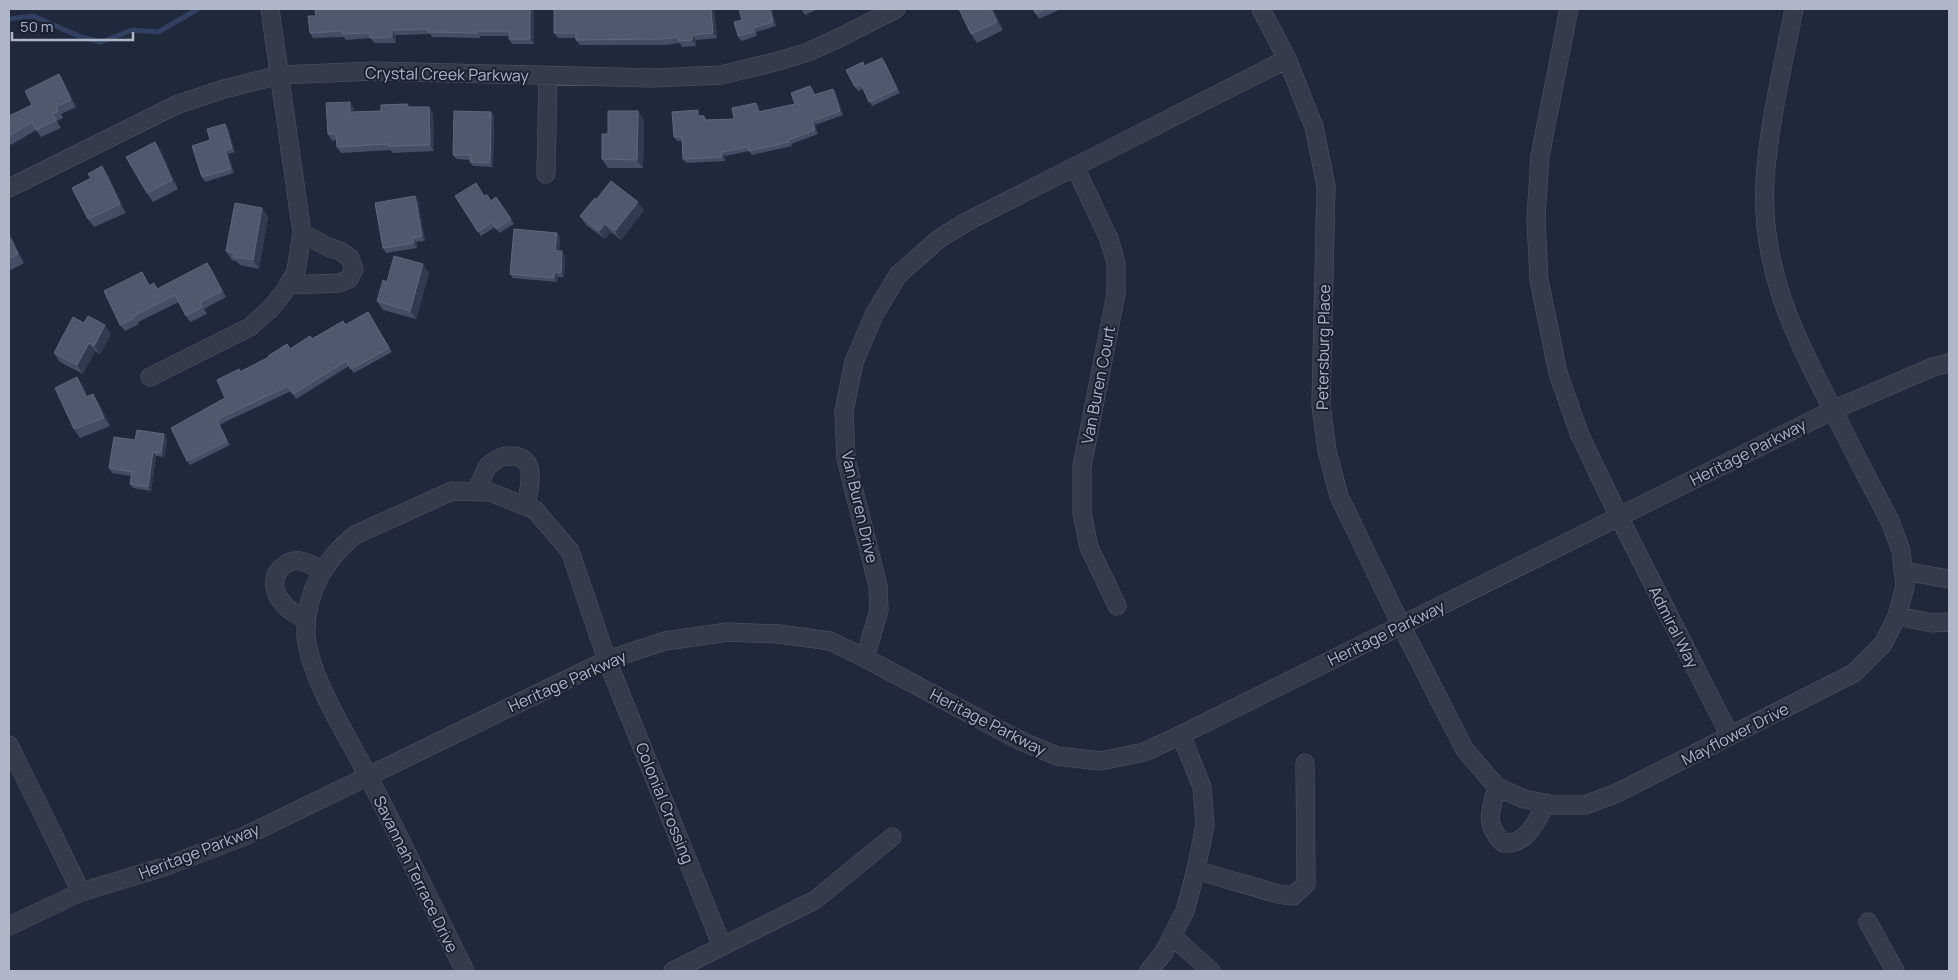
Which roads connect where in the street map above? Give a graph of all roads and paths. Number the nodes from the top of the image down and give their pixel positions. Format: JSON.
{"nodes":[{"id":1,"x":270,"y":9,"type":"edge"},
{"id":2,"x":896,"y":9,"type":"edge"},
{"id":3,"x":1260,"y":9,"type":"edge"},
{"id":4,"x":1569,"y":9,"type":"edge"},
{"id":5,"x":1794,"y":9,"type":"edge"},
{"id":6,"x":1287,"y":59,"type":"junction"},
{"id":7,"x":280,"y":75,"type":"junction"},
{"id":8,"x":548,"y":76,"type":"junction"},
{"id":9,"x":1075,"y":167,"type":"junction"},
{"id":10,"x":546,"y":174,"type":"dead end"},
{"id":11,"x":9,"y":188,"type":"edge"},
{"id":12,"x":302,"y":233,"type":"junction"},
{"id":13,"x":288,"y":285,"type":"junction"},
{"id":14,"x":1949,"y":363,"type":"edge"},
{"id":15,"x":150,"y":377,"type":"dead end"},
{"id":16,"x":1833,"y":410,"type":"junction"},
{"id":17,"x":477,"y":492,"type":"junction"},
{"id":18,"x":526,"y":506,"type":"junction"},
{"id":19,"x":1619,"y":517,"type":"junction"},
{"id":20,"x":322,"y":571,"type":"junction"},
{"id":21,"x":1903,"y":571,"type":"junction"},
{"id":22,"x":1949,"y":579,"type":"edge"},
{"id":23,"x":1117,"y":606,"type":"dead end"},
{"id":24,"x":1897,"y":616,"type":"junction"},
{"id":25,"x":306,"y":619,"type":"junction"},
{"id":26,"x":1949,"y":622,"type":"edge"},
{"id":27,"x":1402,"y":625,"type":"junction"},
{"id":28,"x":865,"y":658,"type":"junction"},
{"id":29,"x":607,"y":660,"type":"junction"},
{"id":30,"x":1181,"y":735,"type":"junction"},
{"id":31,"x":1730,"y":736,"type":"junction"},
{"id":32,"x":9,"y":745,"type":"edge"},
{"id":33,"x":1305,"y":763,"type":"dead end"},
{"id":34,"x":368,"y":776,"type":"junction"},
{"id":35,"x":1497,"y":787,"type":"junction"},
{"id":36,"x":1546,"y":804,"type":"junction"},
{"id":37,"x":892,"y":837,"type":"dead end"},
{"id":38,"x":1196,"y":870,"type":"junction"},
{"id":39,"x":81,"y":892,"type":"junction"},
{"id":40,"x":1868,"y":922,"type":"dead end"},
{"id":41,"x":9,"y":926,"type":"edge"},
{"id":42,"x":1172,"y":936,"type":"junction"},
{"id":43,"x":722,"y":946,"type":"junction"},
{"id":44,"x":465,"y":971,"type":"edge"},
{"id":45,"x":672,"y":971,"type":"edge"},
{"id":46,"x":1149,"y":971,"type":"edge"},
{"id":47,"x":1211,"y":971,"type":"edge"},
{"id":48,"x":1895,"y":971,"type":"edge"}],
"edges":[{"from":1,"to":7,"type":"street"},
{"from":2,"to":8,"type":"street","name":"Crystal Creek Parkway"},
{"from":3,"to":6,"type":"street","name":"Petersburg Place"},
{"from":4,"to":19,"type":"street","name":"Admiral Way"},
{"from":5,"to":16,"type":"street","name":"Mayflower Drive"},
{"from":6,"to":9,"type":"street"},
{"from":6,"to":27,"type":"street","name":"Petersburg Place"},
{"from":7,"to":8,"type":"street","name":"Crystal Creek Parkway"},
{"from":7,"to":11,"type":"street","name":"Crystal Creek Parkway"},
{"from":7,"to":12,"type":"street"},
{"from":8,"to":10,"type":"street"},
{"from":9,"to":23,"type":"street","name":"Van Buren Court"},
{"from":9,"to":28,"type":"street","name":"Van Buren Drive"},
{"from":12,"to":13,"type":"street"},
{"from":12,"to":13,"type":"street"},
{"from":13,"to":15,"type":"street"},
{"from":14,"to":16,"type":"street","name":"Heritage Parkway"},
{"from":16,"to":19,"type":"street","name":"Heritage Parkway"},
{"from":16,"to":21,"type":"street","name":"Mayflower Drive"},
{"from":17,"to":18,"type":"street","name":"Colonial Crossing"},
{"from":17,"to":18,"type":"street"},
{"from":17,"to":20,"type":"street","name":"Savannah Terrace Drive"},
{"from":18,"to":29,"type":"street","name":"Colonial Crossing"},
{"from":19,"to":27,"type":"street","name":"Heritage Parkway"},
{"from":19,"to":31,"type":"street","name":"Admiral Way"},
{"from":20,"to":25,"type":"street","name":"Savannah Terrace Drive"},
{"from":20,"to":25,"type":"street"},
{"from":21,"to":22,"type":"street"},
{"from":21,"to":24,"type":"street","name":"Mayflower Drive"},
{"from":24,"to":26,"type":"street"},
{"from":24,"to":31,"type":"street","name":"Mayflower Drive"},
{"from":25,"to":34,"type":"street","name":"Savannah Terrace Drive"},
{"from":27,"to":30,"type":"street","name":"Heritage Parkway"},
{"from":27,"to":35,"type":"street","name":"Mayflower Drive"},
{"from":28,"to":29,"type":"street","name":"Heritage Parkway"},
{"from":28,"to":30,"type":"street","name":"Heritage Parkway"},
{"from":29,"to":34,"type":"street","name":"Heritage Parkway"},
{"from":29,"to":43,"type":"street","name":"Colonial Crossing"},
{"from":30,"to":38,"type":"street"},
{"from":31,"to":36,"type":"street","name":"Mayflower Drive"},
{"from":32,"to":39,"type":"street"},
{"from":33,"to":38,"type":"street"},
{"from":34,"to":39,"type":"street","name":"Heritage Parkway"},
{"from":34,"to":44,"type":"street","name":"Savannah Terrace Drive"},
{"from":35,"to":36,"type":"street","name":"Mayflower Drive"},
{"from":35,"to":36,"type":"street"},
{"from":37,"to":43,"type":"street"},
{"from":38,"to":42,"type":"street"},
{"from":39,"to":41,"type":"street","name":"Heritage Parkway"},
{"from":40,"to":48,"type":"street"},
{"from":42,"to":46,"type":"street"},
{"from":42,"to":47,"type":"street"},
{"from":43,"to":45,"type":"street"}]}
